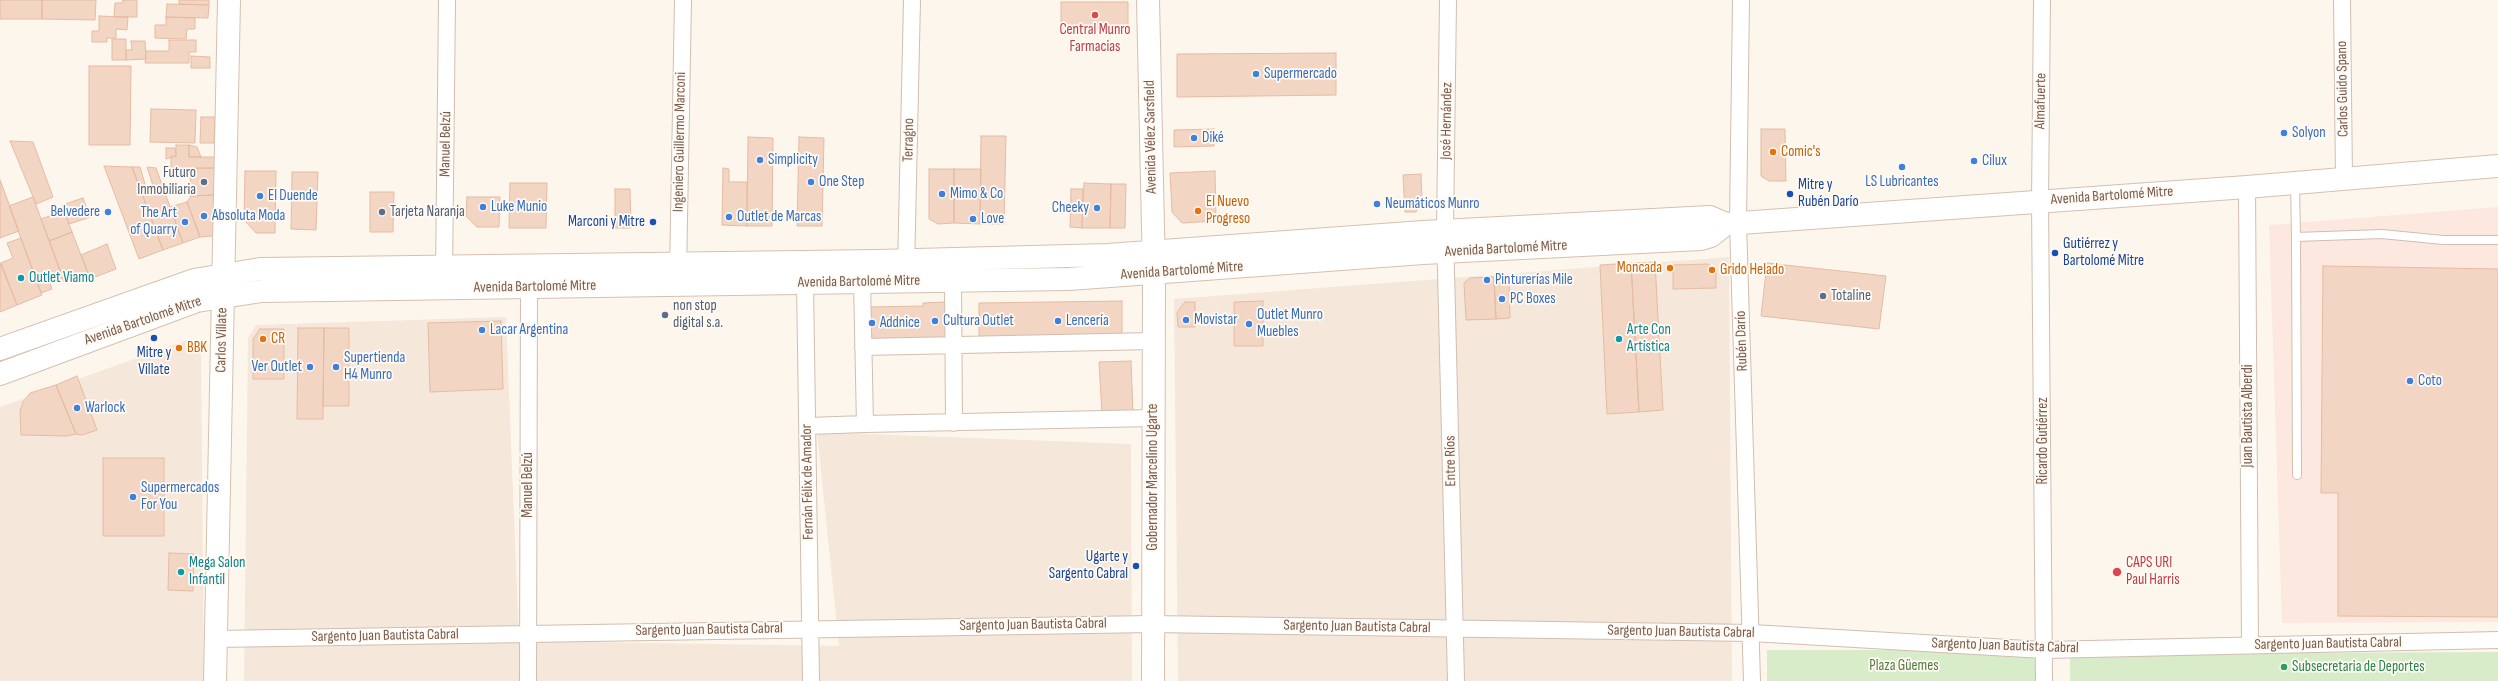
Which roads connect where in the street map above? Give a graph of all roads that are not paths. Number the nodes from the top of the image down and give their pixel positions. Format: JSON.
{"nodes":[{"id":1,"x":229,"y":0,"type":"edge"},
{"id":2,"x":447,"y":0,"type":"edge"},
{"id":3,"x":683,"y":0,"type":"edge"},
{"id":4,"x":912,"y":0,"type":"edge"},
{"id":5,"x":1148,"y":0,"type":"edge"},
{"id":6,"x":1448,"y":0,"type":"edge"},
{"id":7,"x":1741,"y":0,"type":"edge"},
{"id":8,"x":2042,"y":0,"type":"edge"},
{"id":9,"x":2342,"y":0,"type":"edge"},
{"id":10,"x":2498,"y":166,"type":"edge"},
{"id":11,"x":2344,"y":179,"type":"junction"},
{"id":12,"x":2295,"y":183,"type":"junction"},
{"id":13,"x":2247,"y":187,"type":"junction"},
{"id":14,"x":2040,"y":201,"type":"junction"},
{"id":15,"x":1732,"y":224,"type":"junction"},
{"id":16,"x":2296,"y":237,"type":"junction"},
{"id":17,"x":2498,"y":240,"type":"edge"},
{"id":18,"x":1446,"y":241,"type":"junction"},
{"id":19,"x":1153,"y":251,"type":"junction"},
{"id":20,"x":906,"y":271,"type":"junction"},
{"id":21,"x":1154,"y":273,"type":"junction"},
{"id":22,"x":223,"y":274,"type":"junction"},
{"id":23,"x":678,"y":274,"type":"junction"},
{"id":24,"x":444,"y":278,"type":"junction"},
{"id":25,"x":862,"y":281,"type":"junction"},
{"id":26,"x":953,"y":281,"type":"junction"},
{"id":27,"x":805,"y":283,"type":"junction"},
{"id":28,"x":529,"y":289,"type":"junction"},
{"id":29,"x":223,"y":296,"type":"junction"},
{"id":30,"x":1154,"y":341,"type":"junction"},
{"id":31,"x":953,"y":346,"type":"junction"},
{"id":32,"x":863,"y":347,"type":"junction"},
{"id":33,"x":0,"y":349,"type":"edge"},
{"id":34,"x":0,"y":374,"type":"edge"},
{"id":35,"x":1153,"y":418,"type":"junction"},
{"id":36,"x":954,"y":422,"type":"junction"},
{"id":37,"x":865,"y":424,"type":"junction"},
{"id":38,"x":808,"y":426,"type":"junction"},
{"id":39,"x":2296,"y":475,"type":"dead end"},
{"id":40,"x":1152,"y":624,"type":"junction"},
{"id":41,"x":810,"y":628,"type":"junction"},
{"id":42,"x":1456,"y":629,"type":"junction"},
{"id":43,"x":1752,"y":633,"type":"junction"},
{"id":44,"x":527,"y":634,"type":"junction"},
{"id":45,"x":216,"y":638,"type":"junction"},
{"id":46,"x":2498,"y":640,"type":"edge"},
{"id":47,"x":2250,"y":645,"type":"junction"},
{"id":48,"x":2044,"y":650,"type":"junction"},
{"id":49,"x":215,"y":681,"type":"edge"},
{"id":50,"x":528,"y":681,"type":"edge"},
{"id":51,"x":811,"y":681,"type":"edge"},
{"id":52,"x":1153,"y":681,"type":"edge"},
{"id":53,"x":1456,"y":681,"type":"edge"},
{"id":54,"x":1752,"y":681,"type":"edge"},
{"id":55,"x":2044,"y":681,"type":"edge"}],
"edges":[{"from":1,"to":22,"type":"main road","name":"Carlos Villate"},
{"from":2,"to":24,"type":"street","name":"Manuel Belzú"},
{"from":3,"to":23,"type":"street","name":"Ingeniero Guillermo Marconi"},
{"from":4,"to":20,"type":"street","name":"Terragno"},
{"from":5,"to":19,"type":"main road","name":"Avenida Vélez Sarsfield"},
{"from":6,"to":18,"type":"street","name":"José Hernández"},
{"from":7,"to":15,"type":"street","name":"Rubén Darío"},
{"from":8,"to":14,"type":"street","name":"Almafuerte"},
{"from":9,"to":11,"type":"street","name":"Carlos Guido Spano"},
{"from":10,"to":11,"type":"main road","name":"Avenida Bartolomé Mitre"},
{"from":11,"to":12,"type":"main road","name":"Avenida Bartolomé Mitre"},
{"from":12,"to":13,"type":"main road","name":"Avenida Bartolomé Mitre"},
{"from":12,"to":16,"type":"lane"},
{"from":13,"to":14,"type":"main road","name":"Avenida Bartolomé Mitre"},
{"from":13,"to":47,"type":"street","name":"Juan Bautista Alberdi"},
{"from":14,"to":15,"type":"main road","name":"Avenida Bartolomé Mitre"},
{"from":14,"to":48,"type":"street","name":"Ricardo Gutiérrez"},
{"from":15,"to":18,"type":"main road","name":"Avenida Bartolomé Mitre"},
{"from":15,"to":43,"type":"street","name":"Rubén Darío"},
{"from":16,"to":17,"type":"lane"},
{"from":16,"to":39,"type":"lane"},
{"from":18,"to":19,"type":"main road","name":"Avenida Bartolomé Mitre"},
{"from":18,"to":21,"type":"main road","name":"Avenida Bartolomé Mitre"},
{"from":18,"to":42,"type":"street","name":"Entre Ríos"},
{"from":19,"to":20,"type":"main road","name":"Avenida Bartolomé Mitre"},
{"from":19,"to":21,"type":"main road","name":"Avenida Vélez Sarsfield"},
{"from":20,"to":23,"type":"main road","name":"Avenida Bartolomé Mitre"},
{"from":20,"to":25,"type":"main road","name":"Avenida Bartolomé Mitre"},
{"from":20,"to":26,"type":"main road","name":"Avenida Bartolomé Mitre"},
{"from":21,"to":26,"type":"main road","name":"Avenida Bartolomé Mitre"},
{"from":21,"to":30,"type":"main road","name":"Gobernador Marcelino Ugarte"},
{"from":22,"to":24,"type":"main road","name":"Avenida Bartolomé Mitre"},
{"from":22,"to":29,"type":"main road","name":"Carlos Villate"},
{"from":22,"to":33,"type":"main road","name":"Avenida Bartolomé Mitre"},
{"from":23,"to":24,"type":"main road","name":"Avenida Bartolomé Mitre"},
{"from":23,"to":27,"type":"main road","name":"Avenida Bartolomé Mitre"},
{"from":23,"to":28,"type":"main road","name":"Avenida Bartolomé Mitre"},
{"from":24,"to":28,"type":"main road","name":"Avenida Bartolomé Mitre"},
{"from":24,"to":29,"type":"main road","name":"Avenida Bartolomé Mitre"},
{"from":25,"to":27,"type":"main road","name":"Avenida Bartolomé Mitre"},
{"from":25,"to":32,"type":"street"},
{"from":26,"to":31,"type":"street"},
{"from":27,"to":38,"type":"street","name":"Fernán Félix de Amador"},
{"from":28,"to":44,"type":"street","name":"Manuel Belzú"},
{"from":29,"to":34,"type":"main road","name":"Avenida Bartolomé Mitre"},
{"from":29,"to":45,"type":"main road","name":"Carlos Villate"},
{"from":30,"to":31,"type":"street"},
{"from":30,"to":35,"type":"main road","name":"Gobernador Marcelino Ugarte"},
{"from":31,"to":32,"type":"street"},
{"from":31,"to":36,"type":"street"},
{"from":32,"to":37,"type":"street"},
{"from":35,"to":36,"type":"street"},
{"from":35,"to":40,"type":"main road","name":"Gobernador Marcelino Ugarte"},
{"from":36,"to":37,"type":"street"},
{"from":37,"to":38,"type":"street"},
{"from":38,"to":41,"type":"street","name":"Fernán Félix de Amador"},
{"from":40,"to":41,"type":"street","name":"Sargento Juan Bautista Cabral"},
{"from":40,"to":42,"type":"street","name":"Sargento Juan Bautista Cabral"},
{"from":40,"to":52,"type":"main road","name":"Gobernador Marcelino Ugarte"},
{"from":41,"to":44,"type":"street","name":"Sargento Juan Bautista Cabral"},
{"from":41,"to":51,"type":"street","name":"Fernán Félix de Amador"},
{"from":42,"to":43,"type":"street","name":"Sargento Juan Bautista Cabral"},
{"from":42,"to":53,"type":"street","name":"Entre Ríos"},
{"from":43,"to":48,"type":"street","name":"Sargento Juan Bautista Cabral"},
{"from":43,"to":54,"type":"street","name":"Rubén Darío"},
{"from":44,"to":45,"type":"street","name":"Sargento Juan Bautista Cabral"},
{"from":44,"to":50,"type":"street","name":"Manuel Belzú"},
{"from":45,"to":49,"type":"main road","name":"Carlos Villate"},
{"from":46,"to":47,"type":"street","name":"Sargento Juan Bautista Cabral"},
{"from":47,"to":48,"type":"street","name":"Sargento Juan Bautista Cabral"},
{"from":48,"to":55,"type":"street","name":"Ricardo Gutiérrez"}]}
